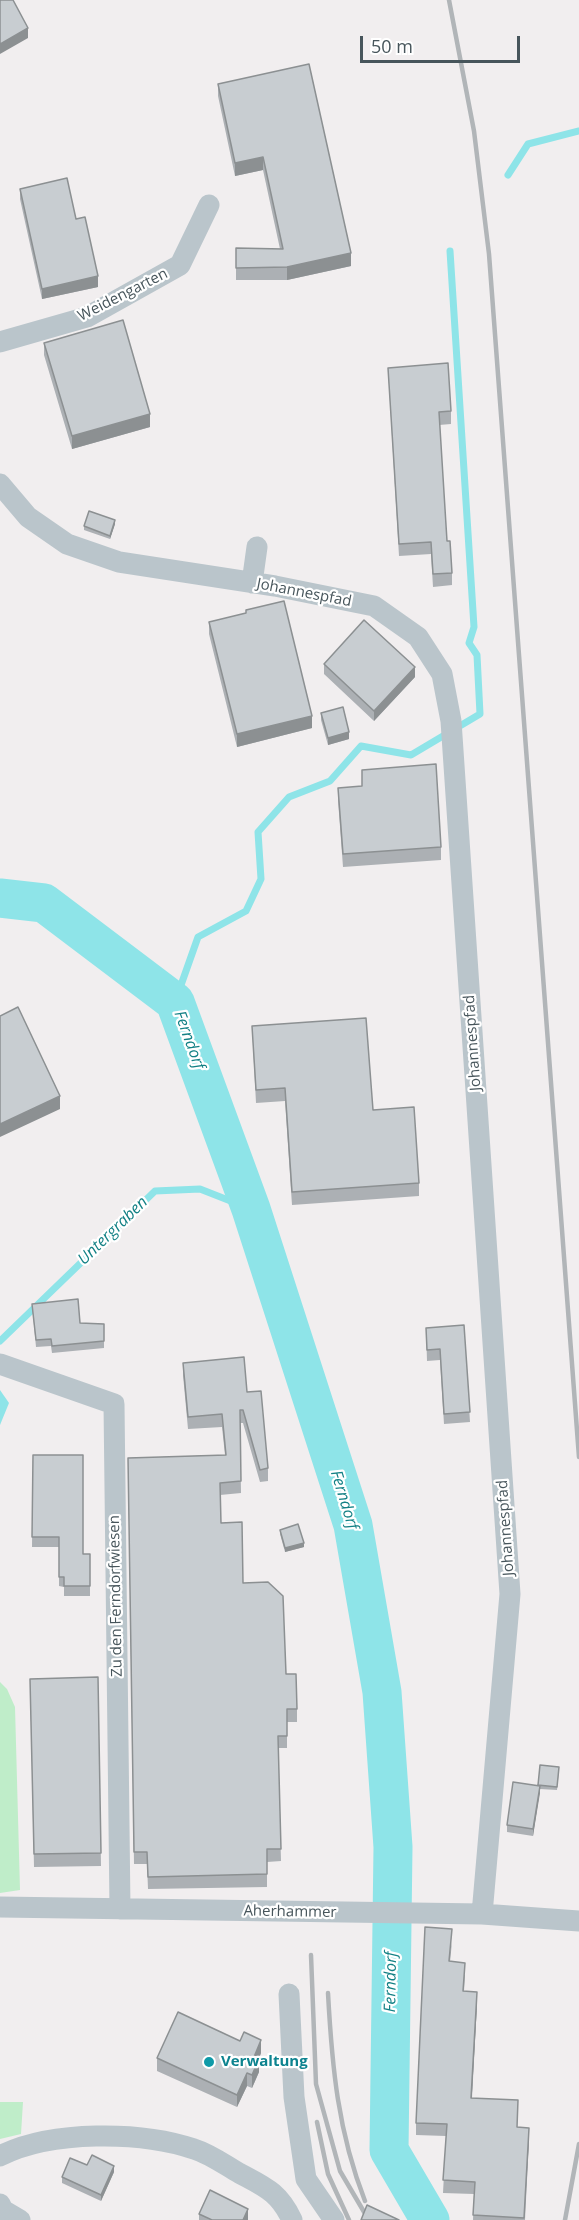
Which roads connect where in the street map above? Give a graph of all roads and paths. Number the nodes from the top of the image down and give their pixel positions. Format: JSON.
{"nodes":[{"id":1,"x":209,"y":205,"type":"dead end"},
{"id":2,"x":0,"y":342,"type":"edge"},
{"id":3,"x":0,"y":484,"type":"edge"},
{"id":4,"x":257,"y":547,"type":"dead end"},
{"id":5,"x":252,"y":583,"type":"junction"},
{"id":6,"x":0,"y":1364,"type":"edge"},
{"id":7,"x":0,"y":1907,"type":"edge"},
{"id":8,"x":120,"y":1909,"type":"junction"},
{"id":9,"x":482,"y":1914,"type":"junction"},
{"id":10,"x":579,"y":1921,"type":"edge"},
{"id":11,"x":289,"y":1994,"type":"dead end"},
{"id":12,"x":2,"y":2157,"type":"edge"},
{"id":13,"x":306,"y":2179,"type":"junction"},
{"id":14,"x":283,"y":2201,"type":"junction"},
{"id":15,"x":0,"y":2204,"type":"edge"},
{"id":16,"x":20,"y":2220,"type":"edge"},
{"id":17,"x":292,"y":2220,"type":"edge"},
{"id":18,"x":334,"y":2220,"type":"edge"}],
"edges":[{"from":1,"to":2,"type":"street","name":"Weidengarten"},
{"from":3,"to":5,"type":"street","name":"Johannespfad"},
{"from":4,"to":5,"type":"street"},
{"from":5,"to":9,"type":"street","name":"Johannespfad"},
{"from":6,"to":8,"type":"street","name":"Zu den Ferndorfwiesen"},
{"from":7,"to":8,"type":"street","name":"Aherhammer"},
{"from":8,"to":9,"type":"street","name":"Aherhammer"},
{"from":9,"to":10,"type":"street","name":"Aherhammer"},
{"from":11,"to":13,"type":"street"},
{"from":12,"to":14,"type":"street"},
{"from":13,"to":14,"type":"street"},
{"from":13,"to":18,"type":"street"},
{"from":14,"to":17,"type":"street"},
{"from":15,"to":16,"type":"street"}]}
